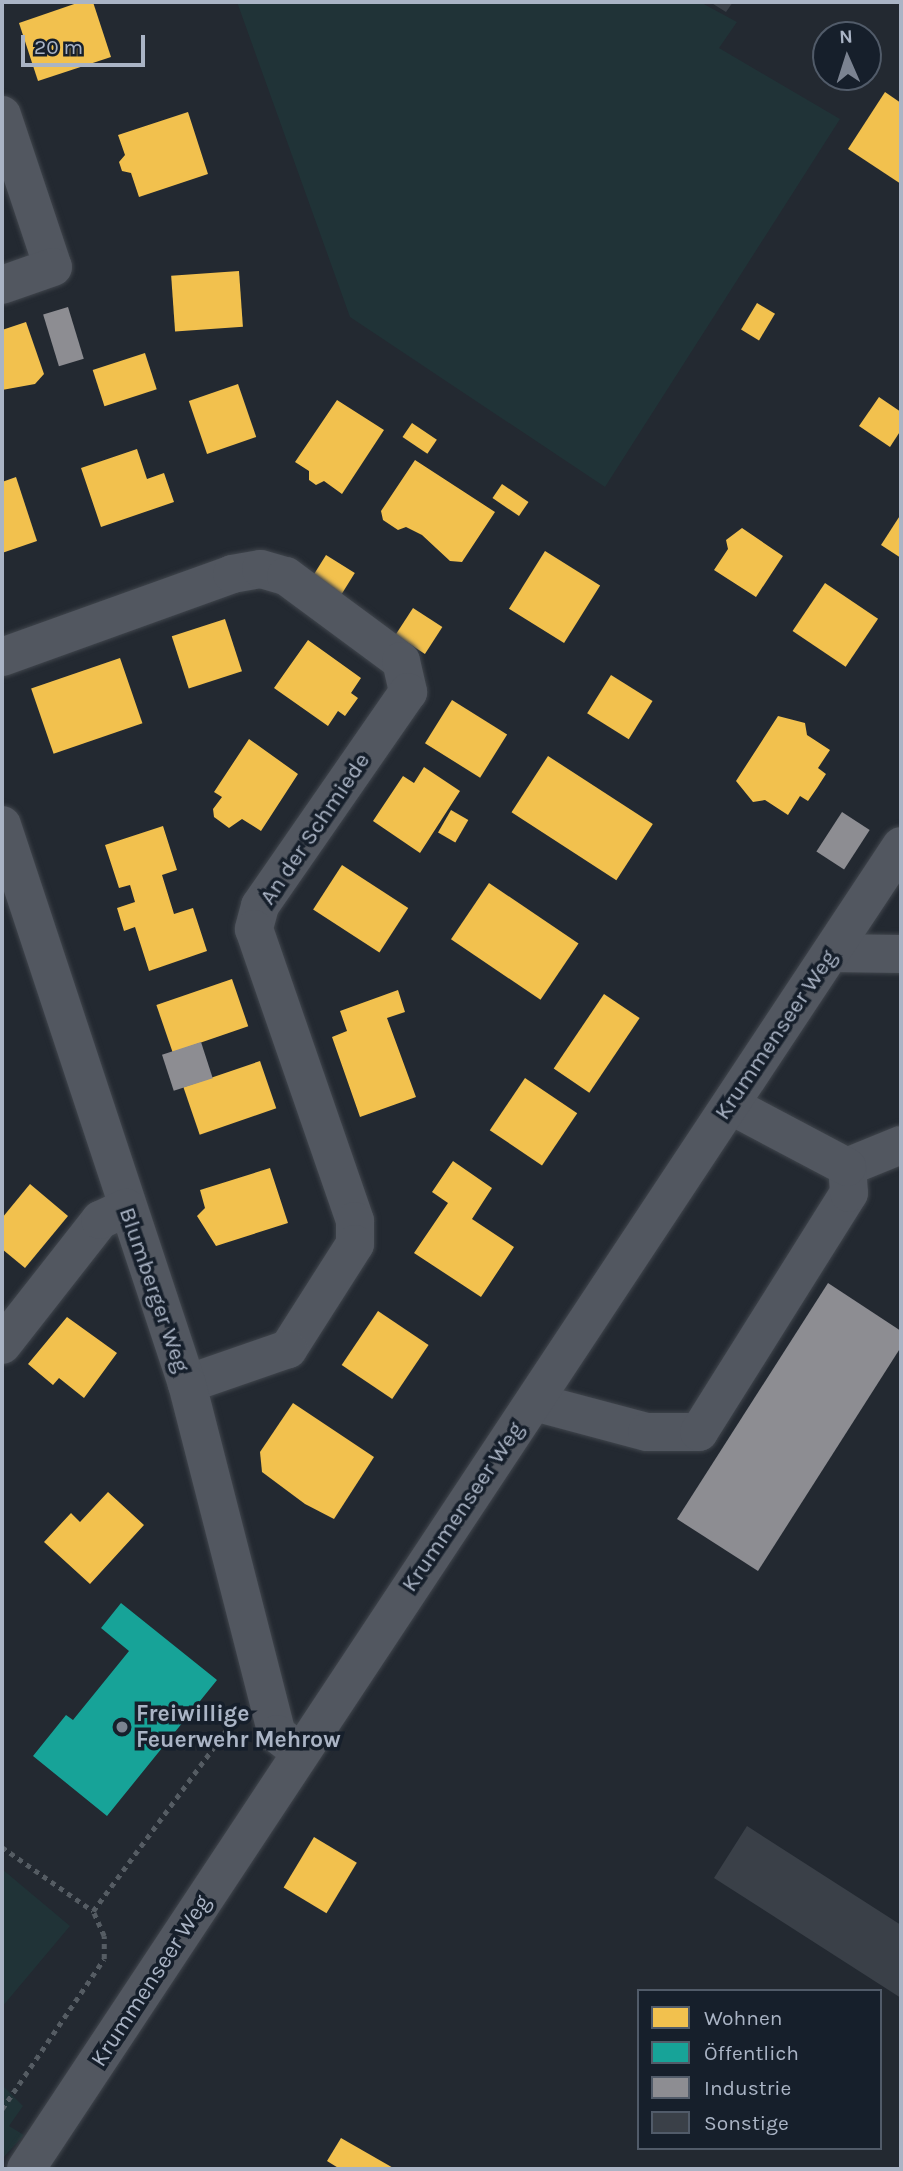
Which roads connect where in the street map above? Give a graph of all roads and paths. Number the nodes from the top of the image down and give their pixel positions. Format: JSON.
{"nodes":[{"id":1,"x":2,"y":115,"type":"edge"},
{"id":2,"x":2,"y":285,"type":"edge"},
{"id":3,"x":2,"y":657,"type":"edge"},
{"id":4,"x":2,"y":825,"type":"edge"},
{"id":5,"x":901,"y":846,"type":"edge"},
{"id":6,"x":889,"y":894,"type":"edge"},
{"id":7,"x":831,"y":953,"type":"junction"},
{"id":8,"x":901,"y":954,"type":"edge"},
{"id":9,"x":730,"y":1105,"type":"junction"},
{"id":10,"x":901,"y":1145,"type":"edge"},
{"id":11,"x":847,"y":1167,"type":"junction"},
{"id":12,"x":126,"y":1208,"type":"junction"},
{"id":13,"x":2,"y":1345,"type":"edge"},
{"id":14,"x":187,"y":1384,"type":"junction"},
{"id":15,"x":534,"y":1402,"type":"junction"},
{"id":16,"x":263,"y":1681,"type":"junction"},
{"id":17,"x":300,"y":1752,"type":"junction"},
{"id":18,"x":2,"y":1847,"type":"edge"},
{"id":19,"x":93,"y":1911,"type":"junction"},
{"id":20,"x":2,"y":2109,"type":"edge"},
{"id":21,"x":33,"y":2167,"type":"edge"}],
"edges":[{"from":1,"to":2,"type":"street"},
{"from":3,"to":14,"type":"street","name":"An der Schmiede"},
{"from":4,"to":12,"type":"street","name":"Blumberger Weg"},
{"from":5,"to":6,"type":"street","name":"Krummenseer Weg"},
{"from":6,"to":7,"type":"street","name":"Krummenseer Weg"},
{"from":7,"to":8,"type":"street"},
{"from":7,"to":9,"type":"street","name":"Krummenseer Weg"},
{"from":9,"to":11,"type":"street"},
{"from":9,"to":15,"type":"street","name":"Krummenseer Weg"},
{"from":10,"to":11,"type":"street"},
{"from":11,"to":15,"type":"street"},
{"from":12,"to":13,"type":"street"},
{"from":12,"to":14,"type":"street","name":"Blumberger Weg"},
{"from":14,"to":16,"type":"street","name":"Blumberger Weg"},
{"from":15,"to":17,"type":"street","name":"Krummenseer Weg"},
{"from":16,"to":17,"type":"street","name":"Blumberger Weg"},
{"from":16,"to":19,"type":"path"},
{"from":17,"to":21,"type":"street","name":"Krummenseer Weg"},
{"from":18,"to":19,"type":"path"},
{"from":19,"to":20,"type":"path"}]}
